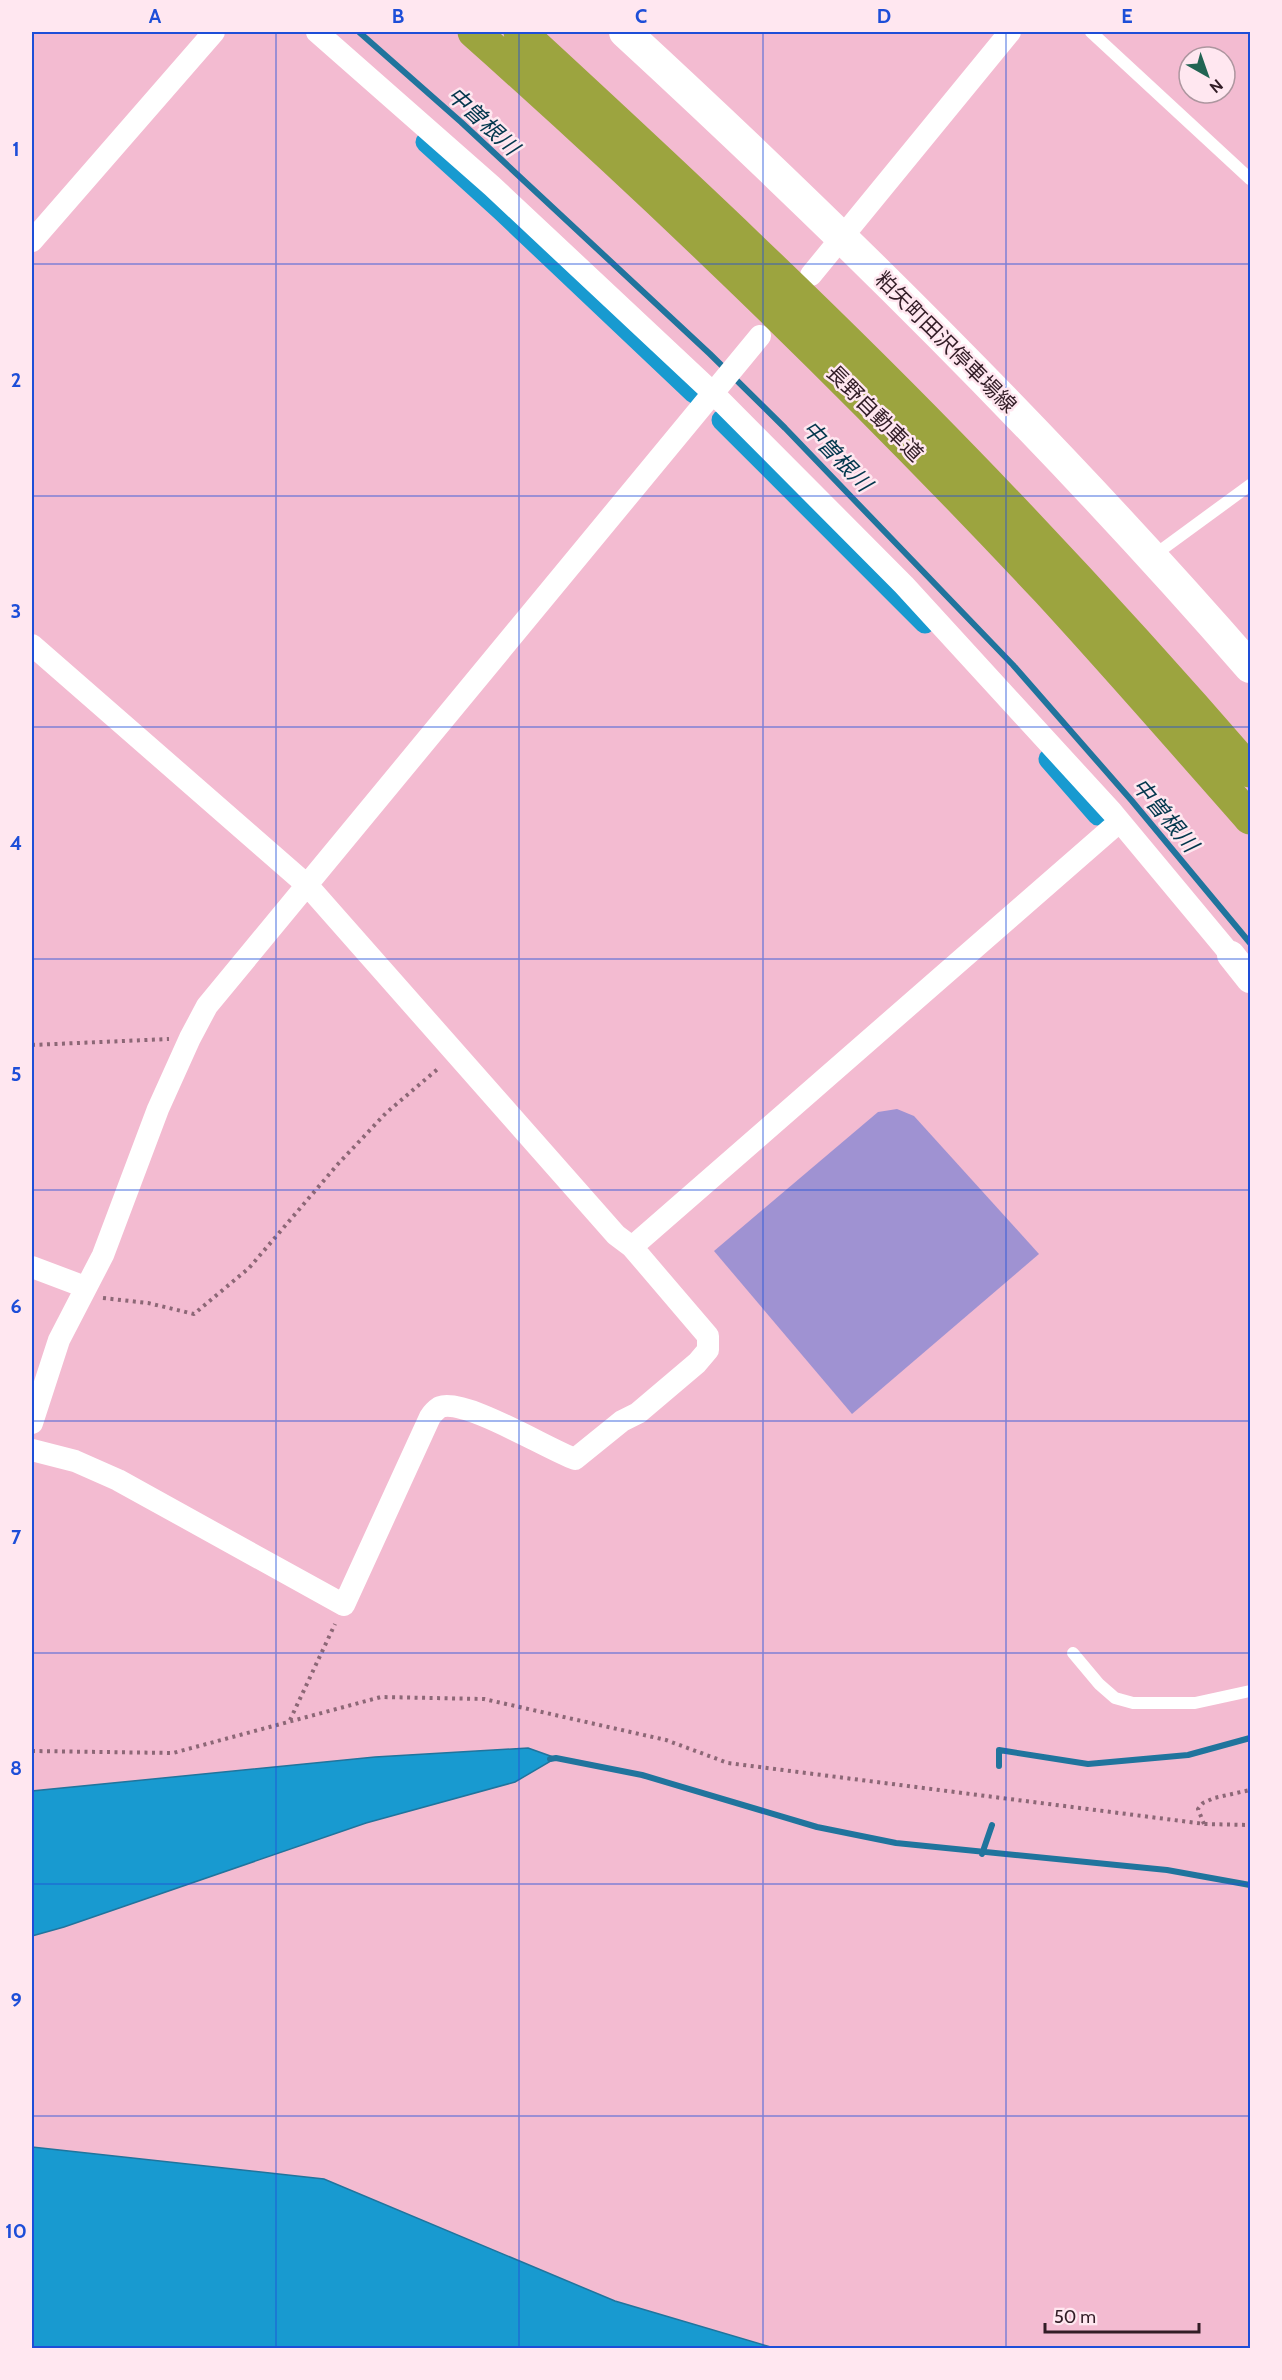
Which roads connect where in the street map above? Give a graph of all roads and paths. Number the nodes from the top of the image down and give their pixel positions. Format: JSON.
{"nodes":[{"id":1,"x":213,"y":32,"type":"edge"},
{"id":2,"x":317,"y":32,"type":"edge"},
{"id":3,"x":474,"y":32,"type":"edge"},
{"id":4,"x":520,"y":32,"type":"edge"},
{"id":5,"x":625,"y":32,"type":"edge"},
{"id":6,"x":1010,"y":32,"type":"edge"},
{"id":7,"x":1091,"y":32,"type":"edge"},
{"id":8,"x":1251,"y":179,"type":"edge"},
{"id":9,"x":841,"y":237,"type":"junction"},
{"id":10,"x":32,"y":241,"type":"edge"},
{"id":11,"x":811,"y":275,"type":"dead end"},
{"id":12,"x":760,"y":336,"type":"dead end"},
{"id":13,"x":716,"y":390,"type":"junction"},
{"id":14,"x":1251,"y":485,"type":"edge"},
{"id":15,"x":1153,"y":556,"type":"junction"},
{"id":16,"x":32,"y":645,"type":"edge"},
{"id":17,"x":1251,"y":667,"type":"edge"},
{"id":18,"x":1251,"y":771,"type":"edge"},
{"id":19,"x":1251,"y":818,"type":"edge"},
{"id":20,"x":1119,"y":822,"type":"junction"},
{"id":21,"x":308,"y":886,"type":"junction"},
{"id":22,"x":1231,"y":955,"type":"joint"},
{"id":23,"x":1251,"y":979,"type":"edge"},
{"id":24,"x":190,"y":1038,"type":"junction"},
{"id":25,"x":32,"y":1045,"type":"edge"},
{"id":26,"x":456,"y":1054,"type":"junction"},
{"id":27,"x":633,"y":1246,"type":"junction"},
{"id":28,"x":32,"y":1267,"type":"edge"},
{"id":29,"x":85,"y":1287,"type":"junction"},
{"id":30,"x":32,"y":1423,"type":"edge"},
{"id":31,"x":32,"y":1450,"type":"edge"},
{"id":32,"x":344,"y":1605,"type":"junction"},
{"id":33,"x":1073,"y":1653,"type":"dead end"},
{"id":34,"x":1251,"y":1691,"type":"edge"},
{"id":35,"x":290,"y":1721,"type":"junction"},
{"id":36,"x":32,"y":1751,"type":"edge"},
{"id":37,"x":1251,"y":1790,"type":"edge"},
{"id":38,"x":1205,"y":1824,"type":"junction"},
{"id":39,"x":1251,"y":1825,"type":"edge"}],
"edges":[{"from":1,"to":10,"type":"street"},
{"from":2,"to":13,"type":"street"},
{"from":3,"to":19,"type":"highway","name":"長野自動車道"},
{"from":4,"to":18,"type":"highway","name":"長野自動車道"},
{"from":5,"to":9,"type":"main road","name":"粕矢町田沢停車場線"},
{"from":6,"to":9,"type":"street"},
{"from":7,"to":8,"type":"lane"},
{"from":9,"to":11,"type":"street"},
{"from":9,"to":15,"type":"main road","name":"粕矢町田沢停車場線"},
{"from":12,"to":13,"type":"street"},
{"from":13,"to":20,"type":"street"},
{"from":13,"to":21,"type":"street"},
{"from":14,"to":15,"type":"lane"},
{"from":15,"to":17,"type":"main road","name":"粕矢町田沢停車場線"},
{"from":16,"to":21,"type":"street"},
{"from":20,"to":22,"type":"street"},
{"from":20,"to":27,"type":"street"},
{"from":21,"to":24,"type":"street"},
{"from":21,"to":26,"type":"street"},
{"from":22,"to":23,"type":"street"},
{"from":24,"to":25,"type":"path"},
{"from":24,"to":29,"type":"street"},
{"from":26,"to":27,"type":"street"},
{"from":26,"to":29,"type":"path"},
{"from":27,"to":32,"type":"street"},
{"from":28,"to":29,"type":"street"},
{"from":29,"to":30,"type":"street"},
{"from":31,"to":32,"type":"street"},
{"from":32,"to":35,"type":"path"},
{"from":33,"to":34,"type":"lane"},
{"from":35,"to":36,"type":"path"},
{"from":35,"to":38,"type":"path"},
{"from":37,"to":38,"type":"path"},
{"from":38,"to":39,"type":"path"}]}
